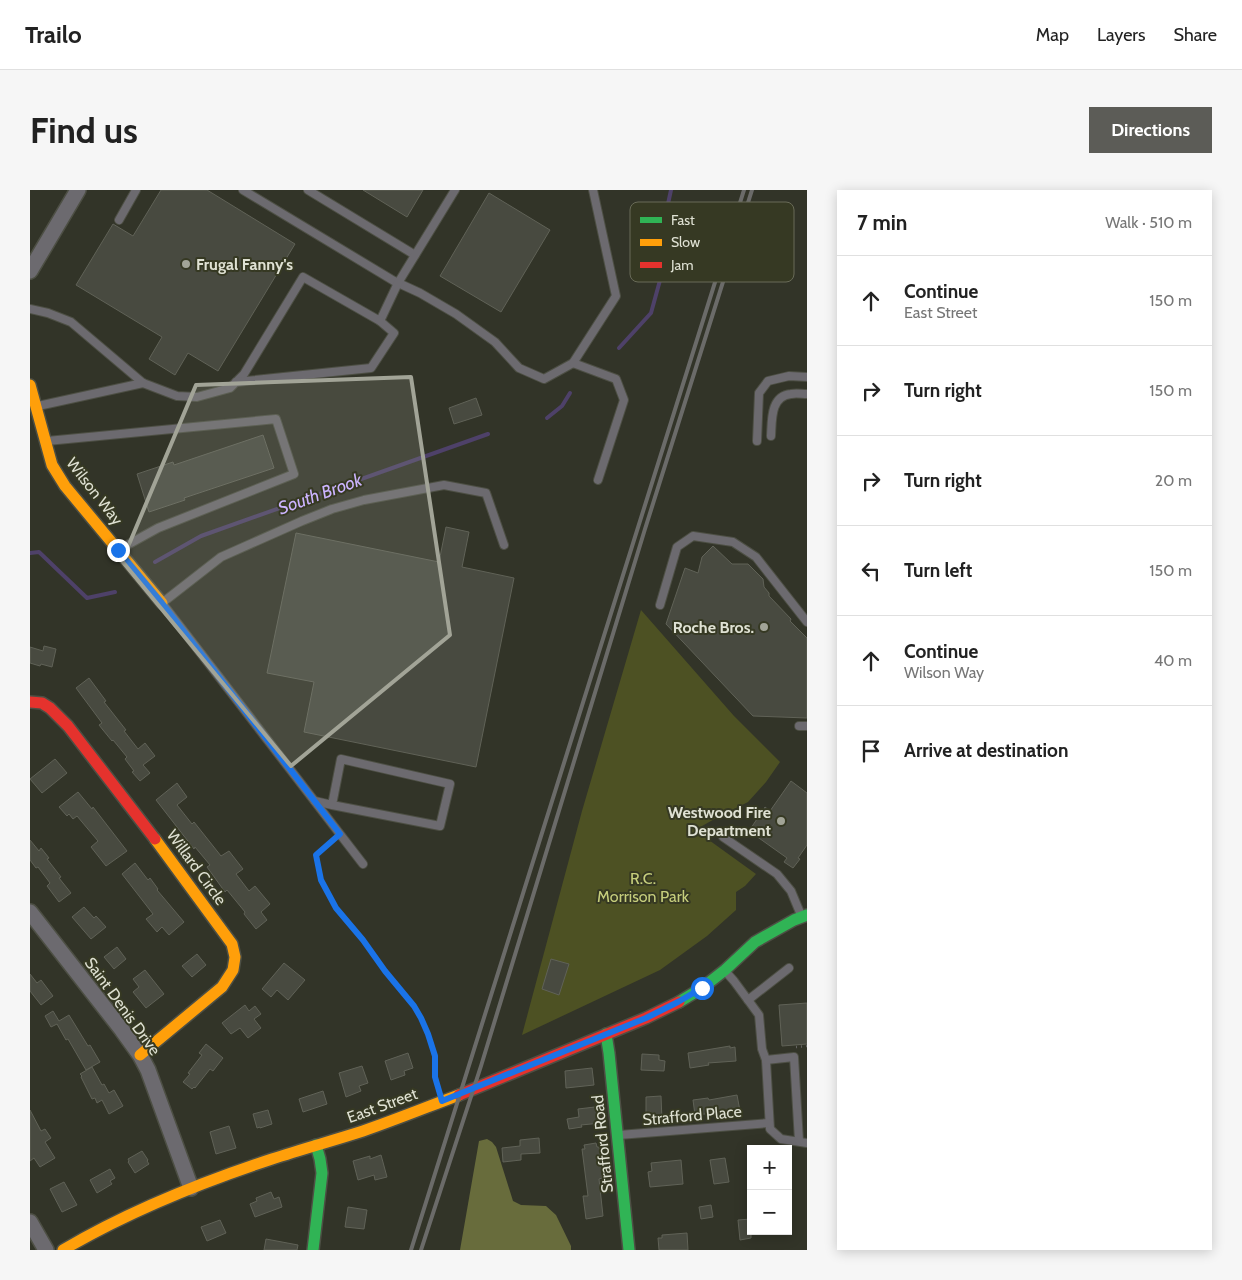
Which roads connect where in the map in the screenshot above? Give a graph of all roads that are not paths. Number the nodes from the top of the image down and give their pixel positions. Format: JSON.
{"nodes":[{"id":1,"x":78,"y":190,"type":"edge"},
{"id":2,"x":136,"y":190,"type":"edge"},
{"id":3,"x":243,"y":190,"type":"edge"},
{"id":4,"x":308,"y":190,"type":"edge"},
{"id":5,"x":454,"y":190,"type":"edge"},
{"id":6,"x":593,"y":190,"type":"edge"},
{"id":7,"x":119,"y":220,"type":"dead end"},
{"id":8,"x":415,"y":255,"type":"junction"},
{"id":9,"x":30,"y":271,"type":"edge"},
{"id":10,"x":398,"y":283,"type":"junction"},
{"id":11,"x":30,"y":309,"type":"edge"},
{"id":12,"x":380,"y":321,"type":"junction"},
{"id":13,"x":573,"y":363,"type":"junction"},
{"id":14,"x":807,"y":377,"type":"edge"},
{"id":15,"x":236,"y":382,"type":"junction"},
{"id":16,"x":143,"y":383,"type":"junction"},
{"id":17,"x":30,"y":385,"type":"edge"},
{"id":18,"x":807,"y":394,"type":"edge"},
{"id":19,"x":36,"y":407,"type":"junction"},
{"id":20,"x":771,"y":436,"type":"dead end"},
{"id":21,"x":757,"y":441,"type":"dead end"},
{"id":22,"x":45,"y":442,"type":"junction"},
{"id":23,"x":598,"y":480,"type":"dead end"},
{"id":24,"x":504,"y":545,"type":"dead end"},
{"id":25,"x":118,"y":550,"type":"junction"},
{"id":26,"x":162,"y":603,"type":"junction"},
{"id":27,"x":660,"y":605,"type":"dead end"},
{"id":28,"x":807,"y":622,"type":"edge"},
{"id":29,"x":30,"y":702,"type":"edge"},
{"id":30,"x":315,"y":801,"type":"junction"},
{"id":31,"x":332,"y":805,"type":"junction"},
{"id":32,"x":723,"y":837,"type":"dead end"},
{"id":33,"x":363,"y":864,"type":"dead end"},
{"id":34,"x":30,"y":912,"type":"edge"},
{"id":35,"x":804,"y":916,"type":"edge"},
{"id":36,"x":789,"y":968,"type":"dead end"},
{"id":37,"x":724,"y":970,"type":"junction"},
{"id":38,"x":748,"y":1000,"type":"junction"},
{"id":39,"x":606,"y":1034,"type":"junction"},
{"id":40,"x":140,"y":1055,"type":"junction"},
{"id":41,"x":766,"y":1060,"type":"junction"},
{"id":42,"x":769,"y":1123,"type":"junction"},
{"id":43,"x":618,"y":1135,"type":"junction"},
{"id":44,"x":803,"y":1142,"type":"edge"},
{"id":45,"x":316,"y":1145,"type":"junction"},
{"id":46,"x":191,"y":1188,"type":"junction"},
{"id":47,"x":30,"y":1222,"type":"edge"},
{"id":48,"x":46,"y":1250,"type":"edge"},
{"id":49,"x":63,"y":1250,"type":"edge"},
{"id":50,"x":313,"y":1250,"type":"edge"},
{"id":51,"x":629,"y":1250,"type":"edge"}],
"edges":[{"from":1,"to":9,"type":"street"},
{"from":2,"to":7,"type":"lane"},
{"from":3,"to":10,"type":"lane"},
{"from":4,"to":8,"type":"lane"},
{"from":5,"to":8,"type":"lane"},
{"from":6,"to":13,"type":"lane"},
{"from":8,"to":10,"type":"lane"},
{"from":10,"to":12,"type":"lane"},
{"from":10,"to":13,"type":"lane"},
{"from":11,"to":16,"type":"lane"},
{"from":12,"to":15,"type":"lane"},
{"from":12,"to":15,"type":"lane"},
{"from":13,"to":23,"type":"lane"},
{"from":14,"to":21,"type":"lane"},
{"from":15,"to":16,"type":"lane"},
{"from":16,"to":19,"type":"lane"},
{"from":17,"to":19,"type":"street","name":"Wilson Way"},
{"from":18,"to":20,"type":"lane"},
{"from":19,"to":22,"type":"street","name":"Wilson Way"},
{"from":22,"to":25,"type":"street","name":"Wilson Way"},
{"from":22,"to":25,"type":"lane"},
{"from":24,"to":26,"type":"lane"},
{"from":25,"to":26,"type":"street","name":"Wilson Way"},
{"from":26,"to":30,"type":"lane"},
{"from":27,"to":28,"type":"lane"},
{"from":29,"to":40,"type":"street","name":"Willard Circle"},
{"from":30,"to":31,"type":"lane"},
{"from":30,"to":33,"type":"lane"},
{"from":31,"to":31,"type":"lane"},
{"from":32,"to":35,"type":"lane"},
{"from":34,"to":40,"type":"street","name":"Saint Denis Drive"},
{"from":35,"to":37,"type":"street","name":"East Street"},
{"from":36,"to":38,"type":"lane"},
{"from":37,"to":38,"type":"lane"},
{"from":37,"to":39,"type":"street","name":"East Street"},
{"from":38,"to":41,"type":"lane"},
{"from":39,"to":43,"type":"street","name":"Strafford Road"},
{"from":39,"to":45,"type":"street","name":"East Street"},
{"from":40,"to":46,"type":"street","name":"Saint Denis Drive"},
{"from":41,"to":42,"type":"lane"},
{"from":41,"to":44,"type":"lane"},
{"from":42,"to":43,"type":"lane","name":"Strafford Place"},
{"from":42,"to":44,"type":"lane"},
{"from":43,"to":51,"type":"street","name":"Strafford Road"},
{"from":45,"to":46,"type":"street","name":"East Street"},
{"from":45,"to":50,"type":"street"},
{"from":46,"to":49,"type":"street","name":"East Street"},
{"from":47,"to":48,"type":"street"}]}
